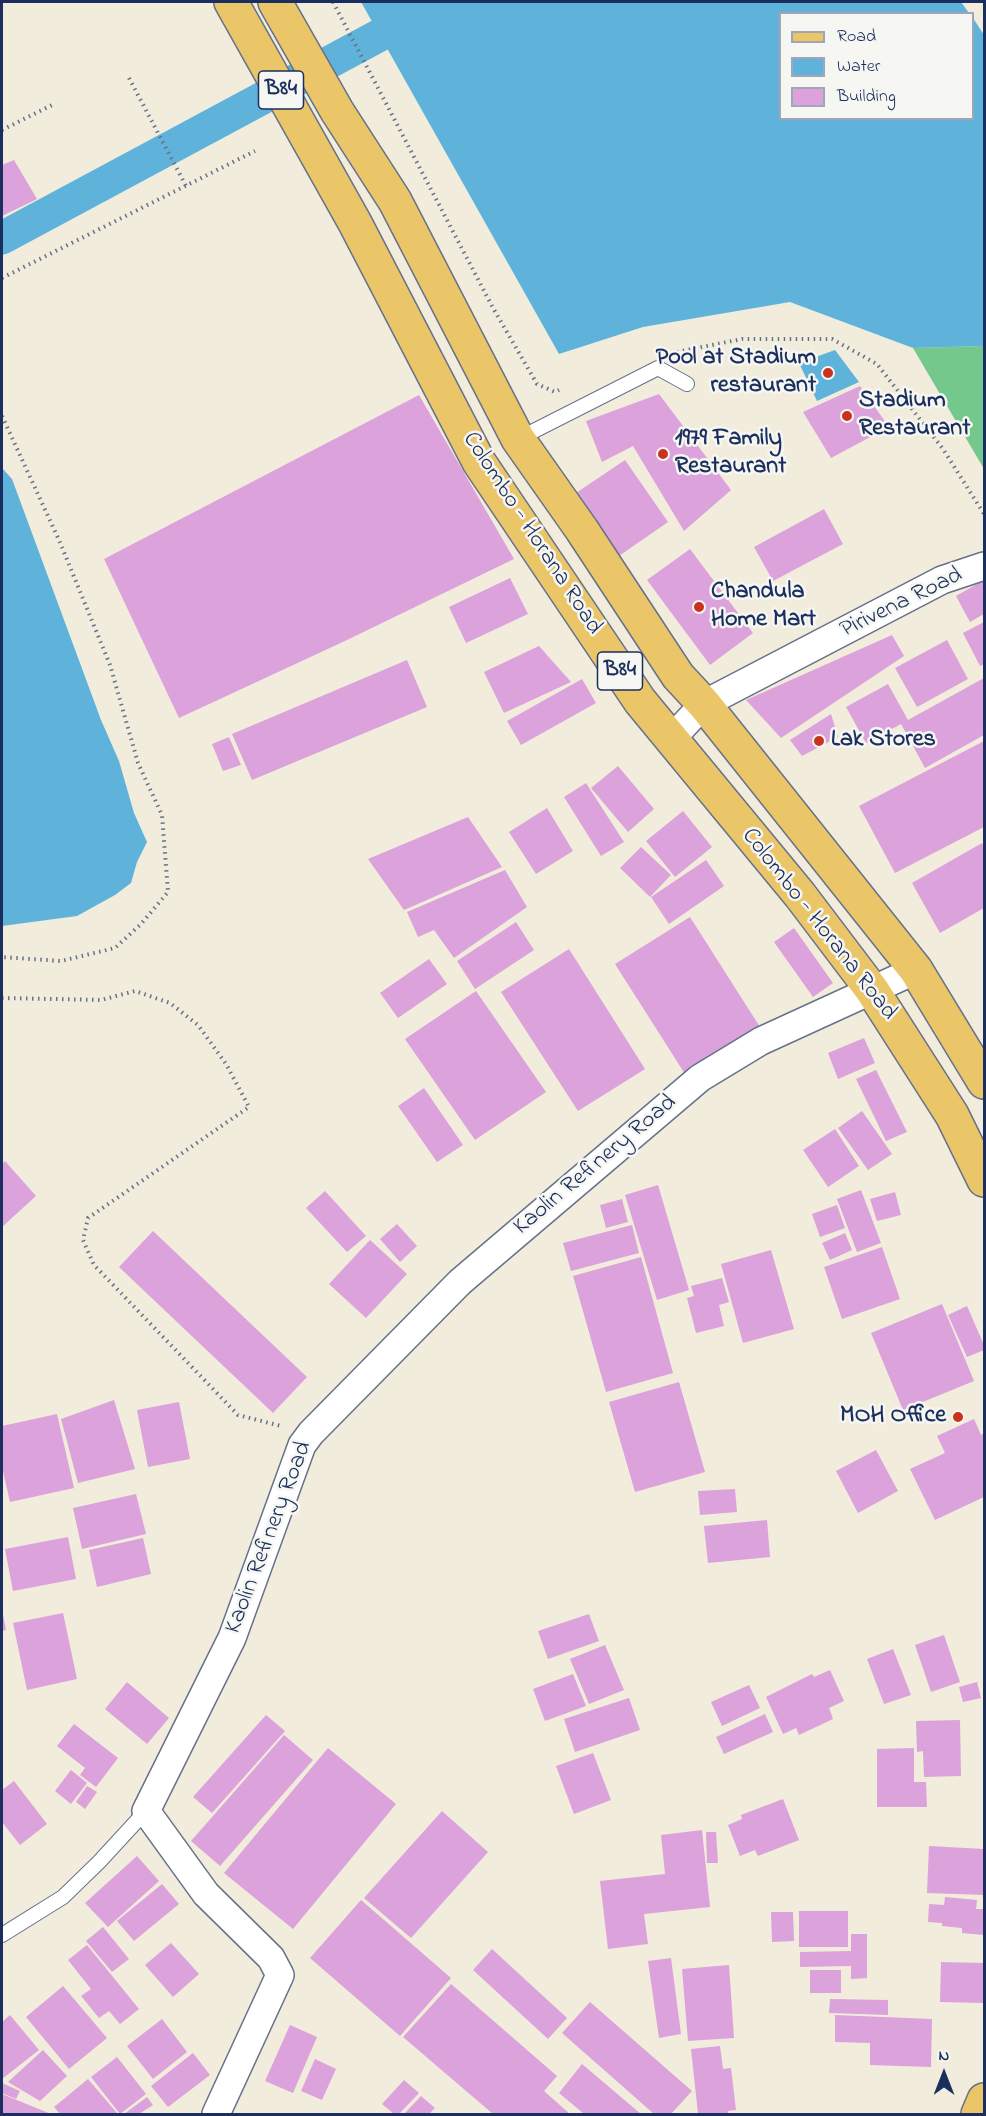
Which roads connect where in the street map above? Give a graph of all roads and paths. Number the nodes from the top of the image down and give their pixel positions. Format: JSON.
{"nodes":[{"id":1,"x":231,"y":2,"type":"edge"},
{"id":2,"x":275,"y":2,"type":"edge"},
{"id":3,"x":333,"y":2,"type":"edge"},
{"id":4,"x":129,"y":78,"type":"dead end"},
{"id":5,"x":54,"y":104,"type":"dead end"},
{"id":6,"x":2,"y":130,"type":"edge"},
{"id":7,"x":255,"y":151,"type":"dead end"},
{"id":8,"x":186,"y":186,"type":"junction"},
{"id":9,"x":2,"y":278,"type":"edge"},
{"id":10,"x":674,"y":353,"type":"dead end"},
{"id":11,"x":687,"y":384,"type":"dead end"},
{"id":12,"x":566,"y":388,"type":"dead end"},
{"id":13,"x":2,"y":416,"type":"edge"},
{"id":14,"x":518,"y":439,"type":"junction"},
{"id":15,"x":984,"y":514,"type":"edge"},
{"id":16,"x":984,"y":566,"type":"edge"},
{"id":17,"x":704,"y":704,"type":"junction"},
{"id":18,"x":671,"y":739,"type":"junction"},
{"id":19,"x":2,"y":957,"type":"edge"},
{"id":20,"x":916,"y":970,"type":"junction"},
{"id":21,"x":872,"y":990,"type":"junction"},
{"id":22,"x":2,"y":998,"type":"edge"},
{"id":23,"x":984,"y":1082,"type":"edge"},
{"id":24,"x":984,"y":1180,"type":"edge"},
{"id":25,"x":310,"y":1433,"type":"junction"},
{"id":26,"x":146,"y":1810,"type":"junction"},
{"id":27,"x":2,"y":1935,"type":"edge"},
{"id":28,"x":984,"y":2100,"type":"edge"},
{"id":29,"x":216,"y":2115,"type":"edge"},
{"id":30,"x":978,"y":2115,"type":"edge"}],
"edges":[{"from":1,"to":18,"type":"main road","name":"Colombo - Horana Road","number":"B84"},
{"from":2,"to":14,"type":"main road","name":"Colombo - Horana Road","number":"B84"},
{"from":3,"to":12,"type":"path"},
{"from":4,"to":8,"type":"path"},
{"from":5,"to":6,"type":"path"},
{"from":7,"to":8,"type":"path"},
{"from":8,"to":9,"type":"path"},
{"from":10,"to":15,"type":"path"},
{"from":11,"to":14,"type":"lane"},
{"from":13,"to":19,"type":"path"},
{"from":14,"to":17,"type":"main road","name":"Colombo - Horana Road","number":"B84"},
{"from":16,"to":17,"type":"street","name":"Pirivena Road"},
{"from":17,"to":18,"type":"street","name":"Pirivena Road"},
{"from":17,"to":20,"type":"main road","name":"Colombo - Horana Road","number":"B84"},
{"from":18,"to":21,"type":"main road","name":"Colombo - Horana Road","number":"B84"},
{"from":20,"to":21,"type":"street","name":"Kaolin Refinery Road"},
{"from":20,"to":23,"type":"main road","name":"Colombo - Horana Road","number":"B84"},
{"from":21,"to":24,"type":"main road","name":"Colombo - Horana Road","number":"B84"},
{"from":21,"to":25,"type":"street","name":"Kaolin Refinery Road"},
{"from":22,"to":25,"type":"path"},
{"from":25,"to":26,"type":"street","name":"Kaolin Refinery Road"},
{"from":26,"to":27,"type":"lane"},
{"from":26,"to":29,"type":"street"},
{"from":28,"to":30,"type":"main road"}]}
